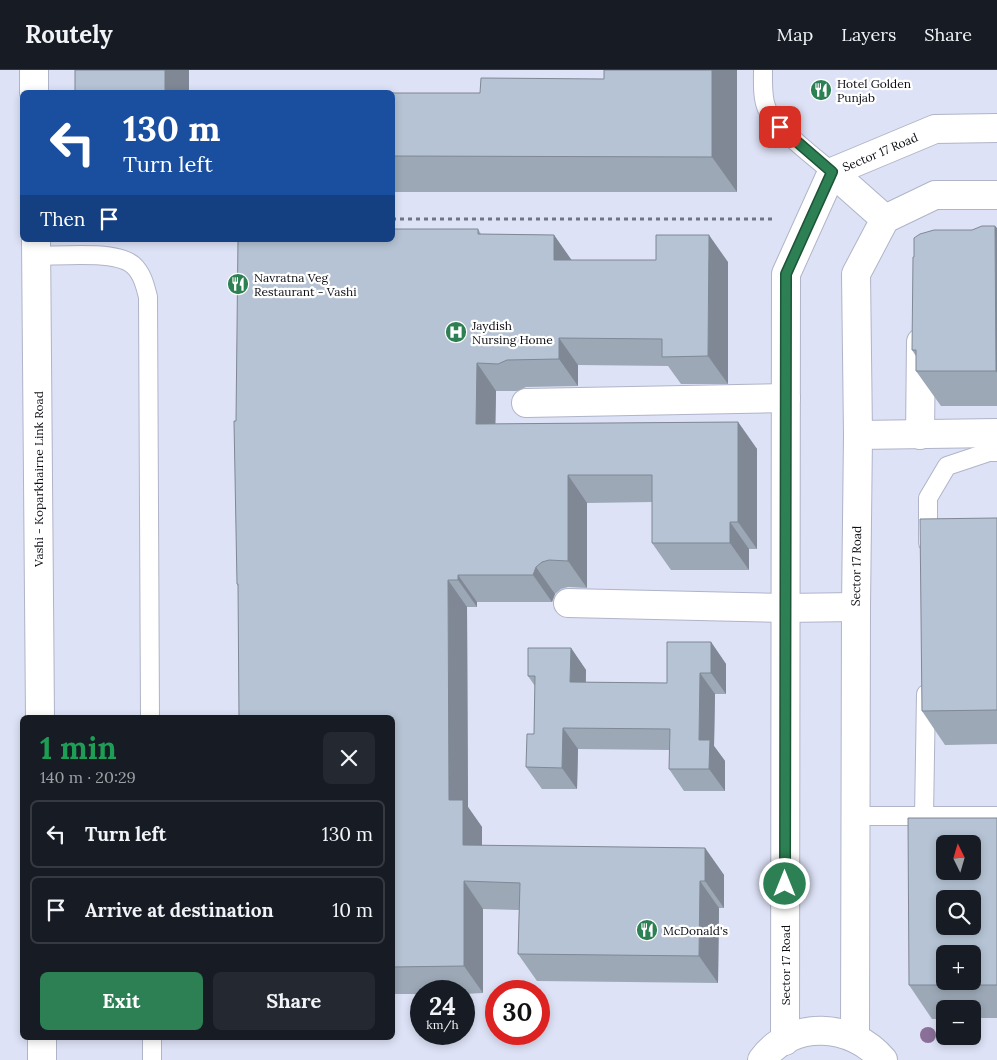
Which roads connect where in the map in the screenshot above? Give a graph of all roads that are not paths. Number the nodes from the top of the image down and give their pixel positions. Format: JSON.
{"nodes":[{"id":1,"x":34,"y":70,"type":"edge"},
{"id":2,"x":763,"y":70,"type":"edge"},
{"id":3,"x":34,"y":90,"type":"edge"},
{"id":4,"x":997,"y":128,"type":"edge"},
{"id":5,"x":832,"y":172,"type":"junction"},
{"id":6,"x":997,"y":195,"type":"edge"},
{"id":7,"x":885,"y":219,"type":"junction"},
{"id":8,"x":36,"y":248,"type":"edge"},
{"id":9,"x":921,"y":317,"type":"edge"},
{"id":10,"x":786,"y":398,"type":"junction"},
{"id":11,"x":526,"y":403,"type":"dead end"},
{"id":12,"x":997,"y":433,"type":"edge"},
{"id":13,"x":858,"y":435,"type":"junction"},
{"id":14,"x":920,"y":435,"type":"junction"},
{"id":15,"x":997,"y":452,"type":"edge"},
{"id":16,"x":928,"y":557,"type":"edge"},
{"id":17,"x":568,"y":602,"type":"dead end"},
{"id":18,"x":856,"y":607,"type":"junction"},
{"id":19,"x":785,"y":608,"type":"junction"},
{"id":20,"x":926,"y":677,"type":"edge"},
{"id":21,"x":40,"y":715,"type":"edge"},
{"id":22,"x":150,"y":715,"type":"edge"},
{"id":23,"x":856,"y":816,"type":"junction"},
{"id":24,"x":924,"y":816,"type":"junction"},
{"id":25,"x":997,"y":816,"type":"edge"},
{"id":26,"x":855,"y":1038,"type":"junction"},
{"id":27,"x":42,"y":1040,"type":"edge"},
{"id":28,"x":152,"y":1040,"type":"edge"},
{"id":29,"x":785,"y":1041,"type":"junction"},
{"id":30,"x":42,"y":1060,"type":"edge"},
{"id":31,"x":152,"y":1060,"type":"edge"},
{"id":32,"x":762,"y":1060,"type":"edge"},
{"id":33,"x":883,"y":1060,"type":"edge"}],
"edges":[{"from":1,"to":3,"type":"street"},
{"from":2,"to":5,"type":"lane"},
{"from":4,"to":5,"type":"street","name":"Sector 17 Road"},
{"from":5,"to":7,"type":"street"},
{"from":5,"to":10,"type":"street","name":"Sector 17 Road"},
{"from":6,"to":7,"type":"street"},
{"from":7,"to":13,"type":"street","name":"Sector 17 Road"},
{"from":8,"to":21,"type":"street","name":"Vashi - Koparkhairne Link Road"},
{"from":8,"to":22,"type":"lane"},
{"from":9,"to":14,"type":"street"},
{"from":10,"to":11,"type":"street"},
{"from":10,"to":19,"type":"street","name":"Sector 17 Road"},
{"from":12,"to":14,"type":"street"},
{"from":13,"to":14,"type":"street"},
{"from":13,"to":18,"type":"street","name":"Sector 17 Road"},
{"from":15,"to":16,"type":"lane"},
{"from":17,"to":19,"type":"street"},
{"from":18,"to":19,"type":"street"},
{"from":18,"to":23,"type":"street","name":"Sector 17 Road"},
{"from":19,"to":29,"type":"street","name":"Sector 17 Road"},
{"from":20,"to":24,"type":"lane"},
{"from":23,"to":24,"type":"lane"},
{"from":23,"to":26,"type":"street","name":"Sector 17 Road"},
{"from":24,"to":25,"type":"lane"},
{"from":26,"to":29,"type":"street"},
{"from":26,"to":33,"type":"street"},
{"from":27,"to":30,"type":"street"},
{"from":28,"to":31,"type":"lane"},
{"from":29,"to":32,"type":"street"}]}
